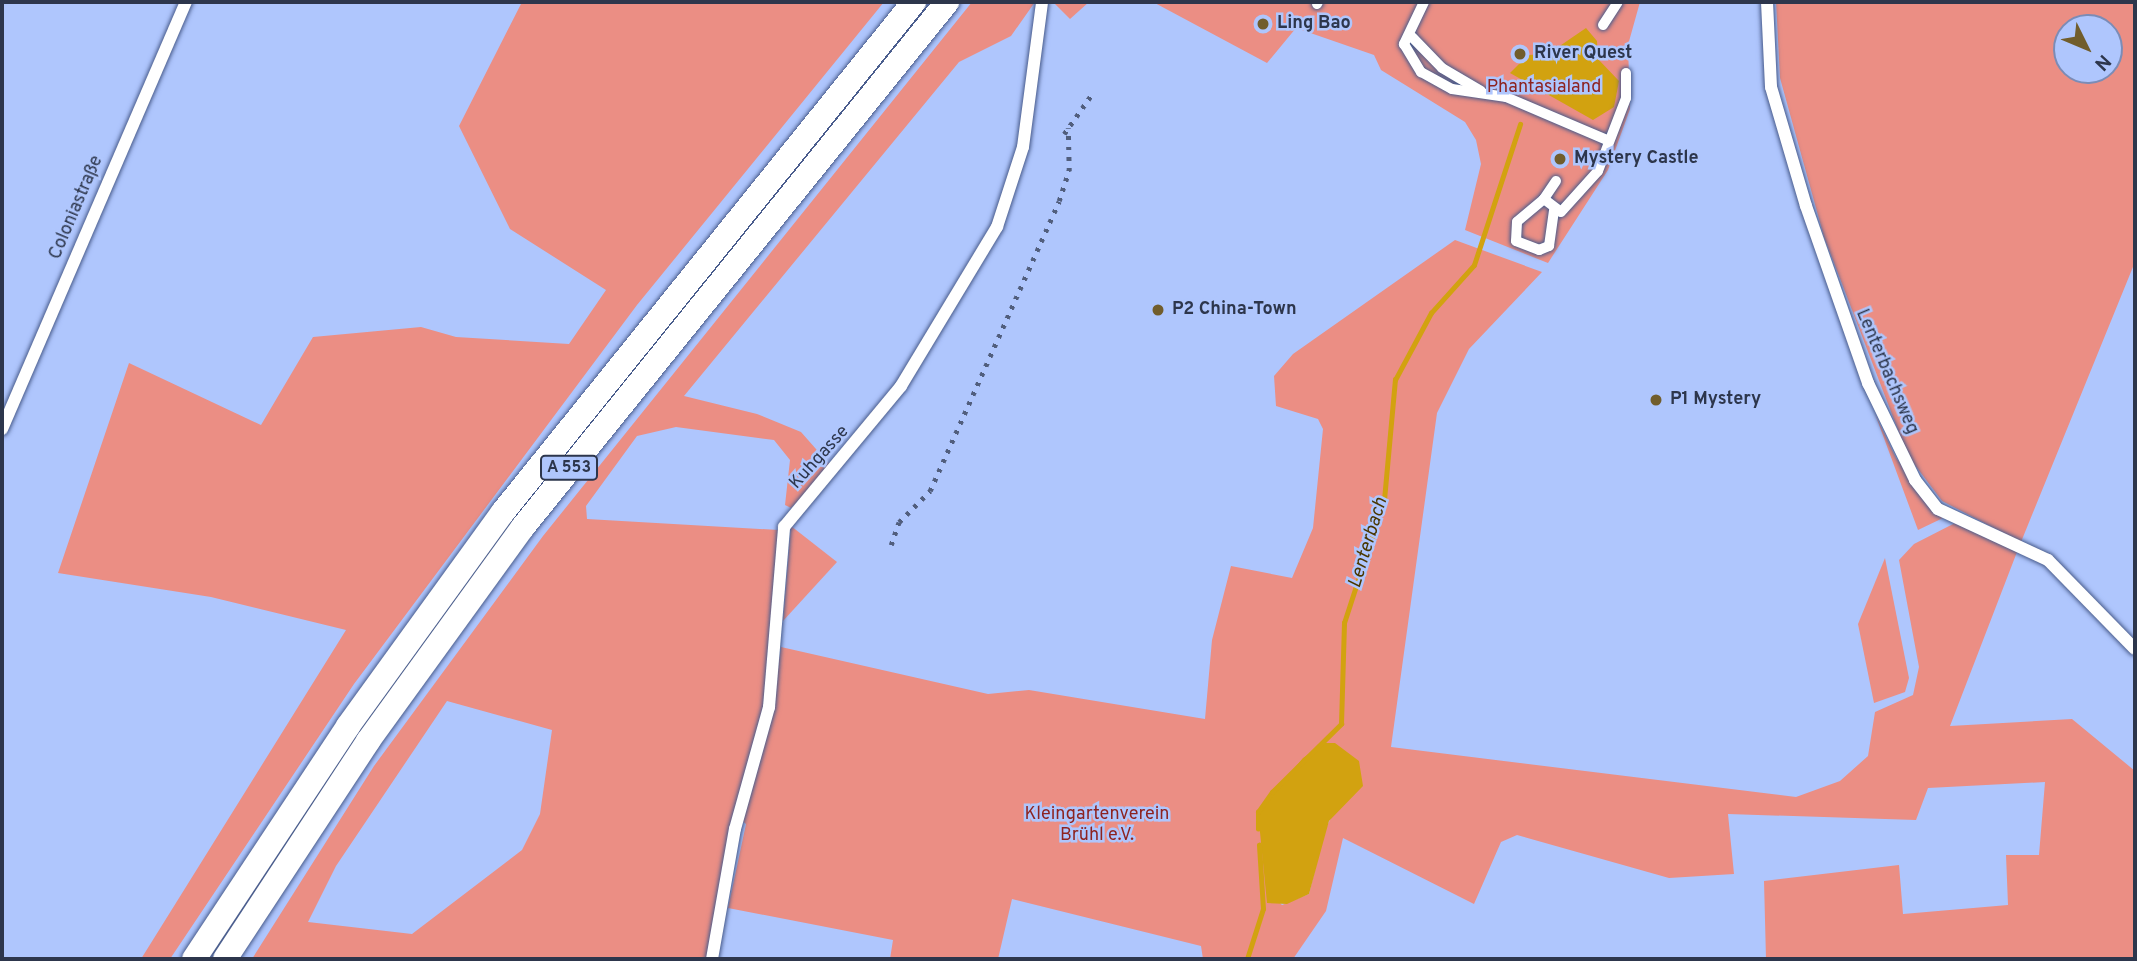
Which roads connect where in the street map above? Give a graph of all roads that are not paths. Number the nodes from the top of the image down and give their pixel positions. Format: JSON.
{"nodes":[{"id":1,"x":186,"y":2,"type":"edge"},
{"id":2,"x":914,"y":2,"type":"edge"},
{"id":3,"x":947,"y":2,"type":"edge"},
{"id":4,"x":1423,"y":2,"type":"edge"},
{"id":5,"x":1618,"y":2,"type":"edge"},
{"id":6,"x":1767,"y":2,"type":"edge"},
{"id":7,"x":1041,"y":6,"type":"edge"},
{"id":8,"x":1600,"y":23,"type":"dead end"},
{"id":9,"x":1412,"y":37,"type":"junction"},
{"id":10,"x":1626,"y":73,"type":"dead end"},
{"id":11,"x":1481,"y":91,"type":"junction"},
{"id":12,"x":1609,"y":141,"type":"junction"},
{"id":13,"x":1556,"y":181,"type":"dead end"},
{"id":14,"x":1544,"y":199,"type":"junction"},
{"id":15,"x":1554,"y":210,"type":"junction"},
{"id":16,"x":2,"y":429,"type":"edge"},
{"id":17,"x":2135,"y":649,"type":"edge"},
{"id":18,"x":194,"y":959,"type":"edge"},
{"id":19,"x":225,"y":959,"type":"edge"},
{"id":20,"x":712,"y":959,"type":"edge"}],
"edges":[{"from":1,"to":16,"type":"street","name":"Coloniastraße"},
{"from":2,"to":18,"type":"highway","number":"A 553"},
{"from":3,"to":19,"type":"highway","number":"A 553"},
{"from":4,"to":9,"type":"street"},
{"from":5,"to":8,"type":"street"},
{"from":6,"to":17,"type":"street","name":"Lenterbachsweg"},
{"from":7,"to":20,"type":"street","name":"Kuhgasse"},
{"from":9,"to":11,"type":"street"},
{"from":9,"to":11,"type":"street"},
{"from":10,"to":12,"type":"street"},
{"from":11,"to":12,"type":"street"},
{"from":12,"to":15,"type":"street"},
{"from":13,"to":14,"type":"street"},
{"from":14,"to":15,"type":"street"},
{"from":14,"to":15,"type":"street"}]}
